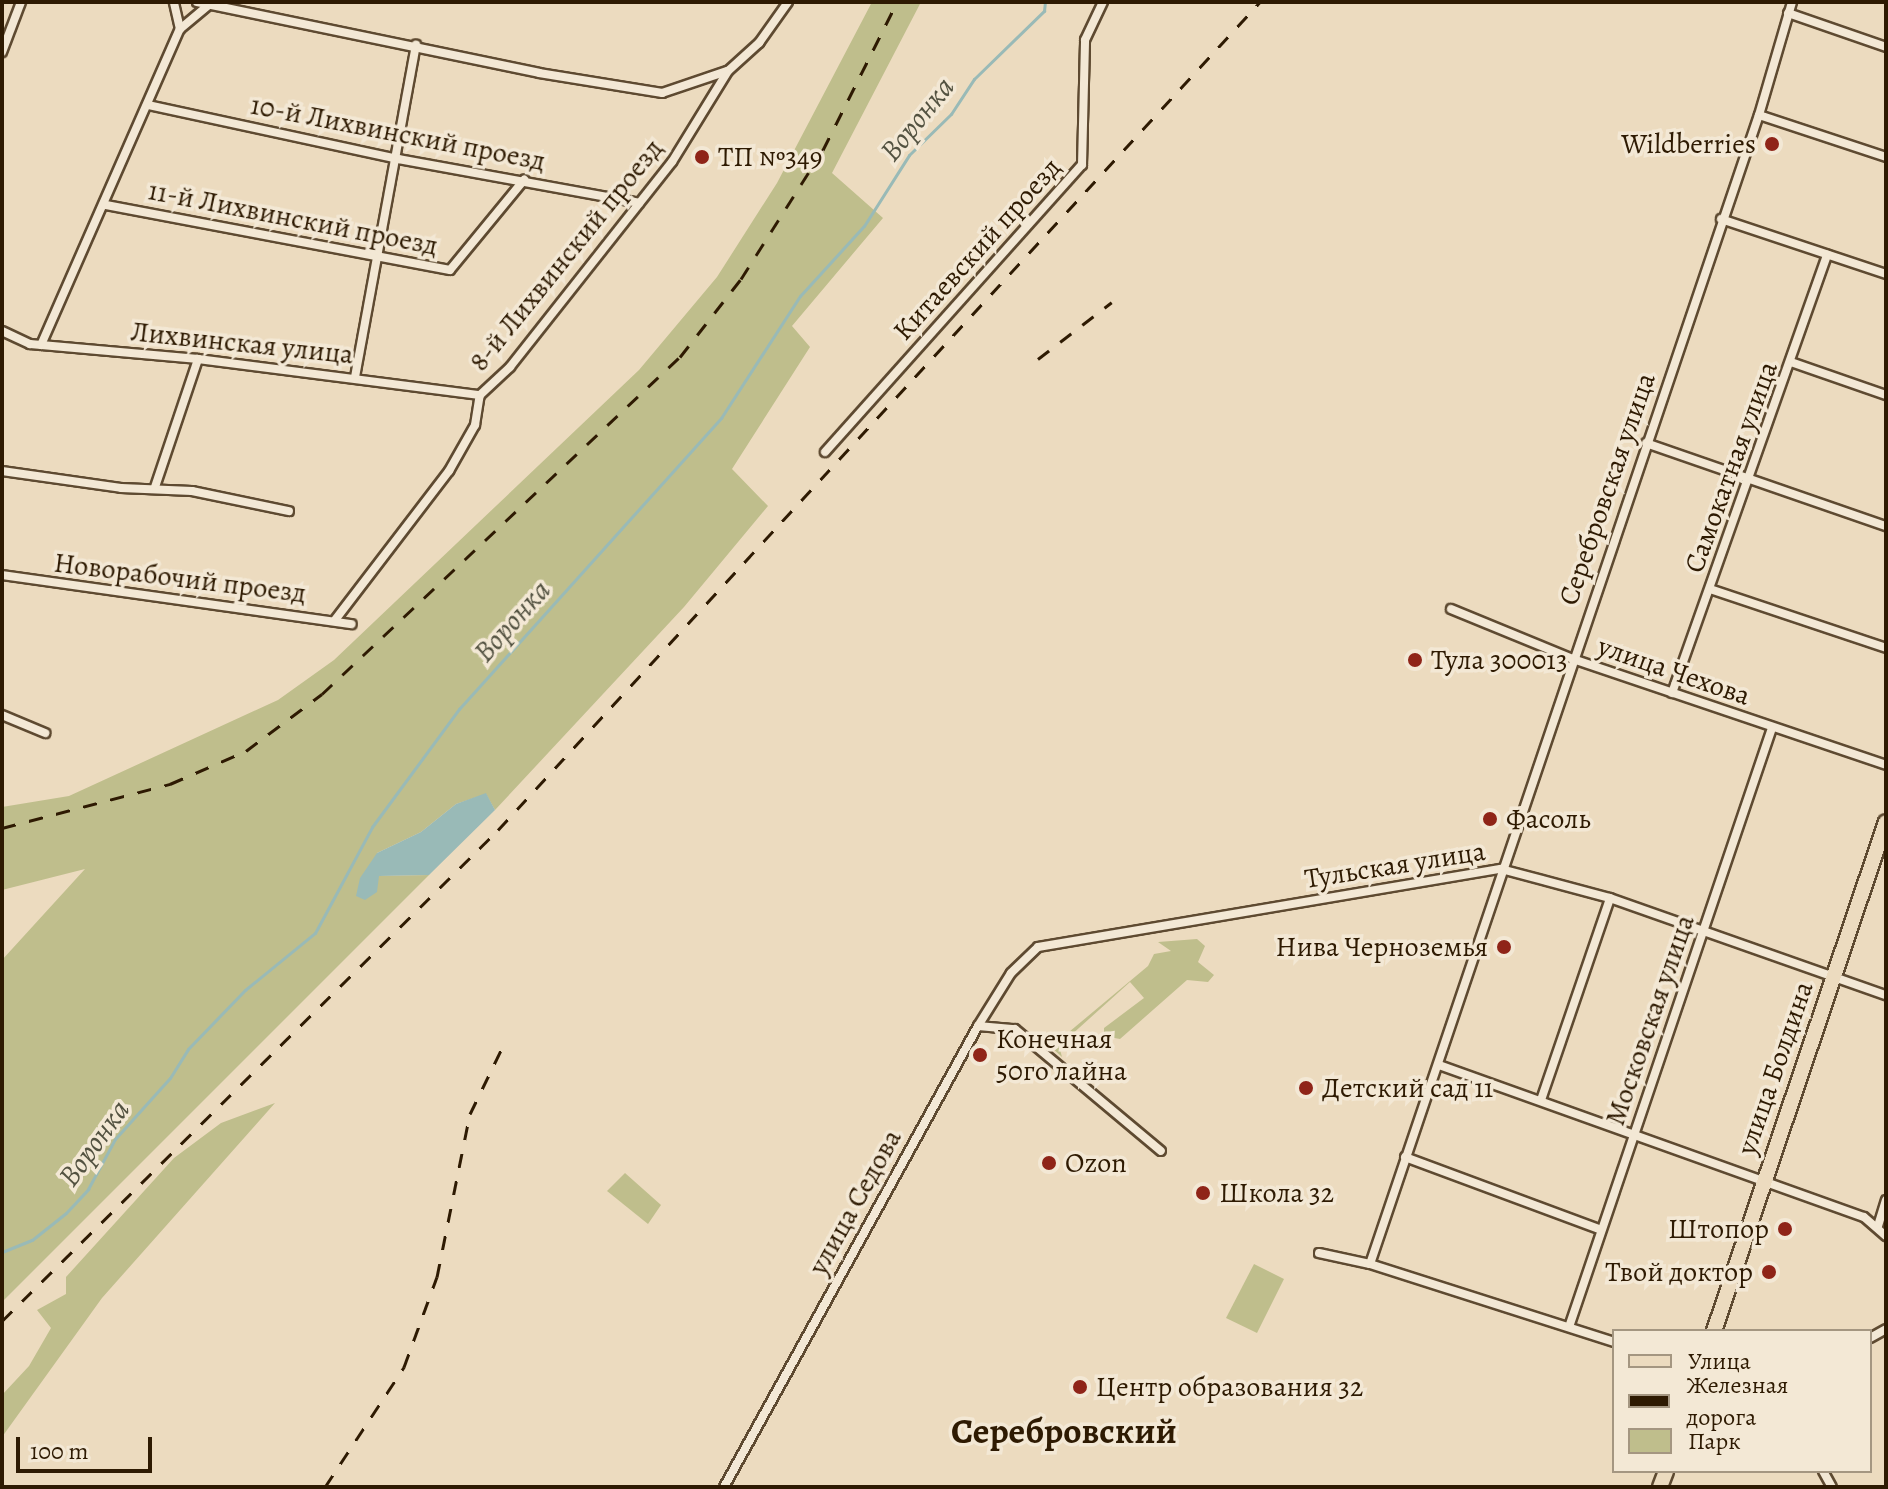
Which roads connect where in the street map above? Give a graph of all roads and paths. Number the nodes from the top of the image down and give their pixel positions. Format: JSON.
{"nodes":[{"id":1,"x":21,"y":2,"type":"edge"},
{"id":2,"x":174,"y":2,"type":"edge"},
{"id":3,"x":197,"y":2,"type":"edge"},
{"id":4,"x":788,"y":2,"type":"edge"},
{"id":5,"x":1103,"y":2,"type":"edge"},
{"id":6,"x":1792,"y":2,"type":"edge"},
{"id":7,"x":209,"y":5,"type":"junction"},
{"id":8,"x":1788,"y":13,"type":"junction"},
{"id":9,"x":180,"y":29,"type":"junction"},
{"id":10,"x":6,"y":30,"type":"edge"},
{"id":11,"x":416,"y":45,"type":"junction"},
{"id":12,"x":1886,"y":47,"type":"edge"},
{"id":13,"x":2,"y":52,"type":"edge"},
{"id":14,"x":728,"y":71,"type":"junction"},
{"id":15,"x":148,"y":105,"type":"junction"},
{"id":16,"x":1759,"y":115,"type":"junction"},
{"id":17,"x":1886,"y":157,"type":"edge"},
{"id":18,"x":398,"y":159,"type":"junction"},
{"id":19,"x":524,"y":180,"type":"junction"},
{"id":20,"x":639,"y":203,"type":"junction"},
{"id":21,"x":106,"y":205,"type":"junction"},
{"id":22,"x":1721,"y":219,"type":"junction"},
{"id":23,"x":1827,"y":255,"type":"junction"},
{"id":24,"x":377,"y":259,"type":"junction"},
{"id":25,"x":1886,"y":274,"type":"edge"},
{"id":26,"x":2,"y":331,"type":"edge"},
{"id":27,"x":41,"y":345,"type":"junction"},
{"id":28,"x":198,"y":359,"type":"junction"},
{"id":29,"x":1791,"y":362,"type":"junction"},
{"id":30,"x":355,"y":377,"type":"junction"},
{"id":31,"x":480,"y":395,"type":"junction"},
{"id":32,"x":1886,"y":395,"type":"edge"},
{"id":33,"x":1646,"y":443,"type":"junction"},
{"id":34,"x":825,"y":452,"type":"dead end"},
{"id":35,"x":2,"y":471,"type":"edge"},
{"id":36,"x":1750,"y":480,"type":"junction"},
{"id":37,"x":155,"y":487,"type":"junction"},
{"id":38,"x":289,"y":511,"type":"dead end"},
{"id":39,"x":1886,"y":526,"type":"edge"},
{"id":40,"x":2,"y":575,"type":"edge"},
{"id":41,"x":1710,"y":589,"type":"junction"},
{"id":42,"x":1451,"y":609,"type":"dead end"},
{"id":43,"x":335,"y":620,"type":"junction"},
{"id":44,"x":352,"y":624,"type":"dead end"},
{"id":45,"x":1886,"y":648,"type":"edge"},
{"id":46,"x":1573,"y":659,"type":"junction"},
{"id":47,"x":1672,"y":693,"type":"junction"},
{"id":48,"x":2,"y":715,"type":"edge"},
{"id":49,"x":1772,"y":728,"type":"junction"},
{"id":50,"x":45,"y":733,"type":"dead end"},
{"id":51,"x":1886,"y":765,"type":"edge"},
{"id":52,"x":1886,"y":822,"type":"edge"},
{"id":53,"x":1501,"y":869,"type":"junction"},
{"id":54,"x":1610,"y":898,"type":"junction"},
{"id":55,"x":1705,"y":929,"type":"junction"},
{"id":56,"x":1038,"y":947,"type":"joint"},
{"id":57,"x":1833,"y":977,"type":"junction"},
{"id":58,"x":1886,"y":995,"type":"edge"},
{"id":59,"x":978,"y":1026,"type":"junction"},
{"id":60,"x":1439,"y":1065,"type":"junction"},
{"id":61,"x":1541,"y":1100,"type":"junction"},
{"id":62,"x":1635,"y":1133,"type":"junction"},
{"id":63,"x":1161,"y":1151,"type":"dead end"},
{"id":64,"x":1405,"y":1157,"type":"junction"},
{"id":65,"x":1764,"y":1182,"type":"junction"},
{"id":66,"x":1886,"y":1200,"type":"edge"},
{"id":67,"x":1878,"y":1226,"type":"junction"},
{"id":68,"x":1601,"y":1230,"type":"junction"},
{"id":69,"x":1886,"y":1236,"type":"edge"},
{"id":70,"x":1319,"y":1253,"type":"dead end"},
{"id":71,"x":1370,"y":1264,"type":"junction"},
{"id":72,"x":1569,"y":1327,"type":"junction"},
{"id":73,"x":1715,"y":1329,"type":"edge"},
{"id":74,"x":1612,"y":1341,"type":"edge"},
{"id":75,"x":724,"y":1487,"type":"edge"}],
"edges":[{"from":1,"to":10,"type":"street"},
{"from":2,"to":9,"type":"street"},
{"from":3,"to":7,"type":"street"},
{"from":4,"to":14,"type":"street","name":"8-й Лихвинский проезд"},
{"from":5,"to":34,"type":"street","name":"Китаевский проезд"},
{"from":6,"to":8,"type":"street","name":"Серебровская улица"},
{"from":7,"to":9,"type":"street"},
{"from":7,"to":11,"type":"street"},
{"from":8,"to":12,"type":"street"},
{"from":8,"to":16,"type":"street","name":"Серебровская улица"},
{"from":9,"to":15,"type":"street"},
{"from":10,"to":13,"type":"street"},
{"from":11,"to":14,"type":"street"},
{"from":11,"to":18,"type":"street"},
{"from":14,"to":20,"type":"street","name":"8-й Лихвинский проезд"},
{"from":15,"to":18,"type":"street","name":"10-й Лихвинский проезд"},
{"from":15,"to":21,"type":"street"},
{"from":16,"to":17,"type":"street"},
{"from":16,"to":22,"type":"street","name":"Серебровская улица"},
{"from":18,"to":19,"type":"street","name":"10-й Лихвинский проезд"},
{"from":18,"to":24,"type":"street"},
{"from":19,"to":20,"type":"street","name":"10-й Лихвинский проезд"},
{"from":19,"to":24,"type":"street","name":"11-й Лихвинский проезд"},
{"from":20,"to":31,"type":"street","name":"8-й Лихвинский проезд"},
{"from":21,"to":24,"type":"street","name":"11-й Лихвинский проезд"},
{"from":21,"to":27,"type":"street"},
{"from":22,"to":23,"type":"street"},
{"from":22,"to":33,"type":"street","name":"Серебровская улица"},
{"from":23,"to":25,"type":"street"},
{"from":23,"to":29,"type":"street","name":"Самокатная улица"},
{"from":24,"to":30,"type":"street"},
{"from":26,"to":27,"type":"street","name":"Лихвинская улица"},
{"from":27,"to":28,"type":"street","name":"Лихвинская улица"},
{"from":28,"to":30,"type":"street","name":"Лихвинская улица"},
{"from":28,"to":37,"type":"street"},
{"from":29,"to":32,"type":"street"},
{"from":29,"to":36,"type":"street","name":"Самокатная улица"},
{"from":30,"to":31,"type":"street","name":"Лихвинская улица"},
{"from":31,"to":43,"type":"street","name":"8-й Лихвинский проезд"},
{"from":33,"to":36,"type":"street"},
{"from":33,"to":46,"type":"street","name":"Серебровская улица"},
{"from":35,"to":37,"type":"street"},
{"from":36,"to":39,"type":"street"},
{"from":36,"to":41,"type":"street","name":"Самокатная улица"},
{"from":37,"to":38,"type":"street"},
{"from":40,"to":43,"type":"street","name":"Новорабочий проезд"},
{"from":41,"to":45,"type":"street"},
{"from":41,"to":47,"type":"street","name":"Самокатная улица"},
{"from":42,"to":46,"type":"street","name":"улица Чехова"},
{"from":43,"to":44,"type":"street","name":"Новорабочий проезд"},
{"from":46,"to":47,"type":"street","name":"улица Чехова"},
{"from":46,"to":53,"type":"street","name":"Серебровская улица"},
{"from":47,"to":49,"type":"street","name":"улица Чехова"},
{"from":48,"to":50,"type":"street"},
{"from":49,"to":51,"type":"street","name":"улица Чехова"},
{"from":49,"to":55,"type":"street","name":"Московская улица"},
{"from":52,"to":57,"type":"main road","name":"улица Болдина"},
{"from":53,"to":54,"type":"street","name":"Тульская улица"},
{"from":53,"to":56,"type":"street","name":"Тульская улица"},
{"from":53,"to":60,"type":"street","name":"Серебровская улица"},
{"from":54,"to":55,"type":"street","name":"Тульская улица"},
{"from":54,"to":61,"type":"street"},
{"from":55,"to":57,"type":"street","name":"Тульская улица"},
{"from":55,"to":62,"type":"street","name":"Московская улица"},
{"from":56,"to":59,"type":"street","name":"улица Седова"},
{"from":57,"to":58,"type":"street","name":"Тульская улица"},
{"from":57,"to":65,"type":"main road","name":"улица Болдина"},
{"from":59,"to":63,"type":"street"},
{"from":59,"to":75,"type":"street","name":"улица Седова"},
{"from":60,"to":61,"type":"street"},
{"from":60,"to":64,"type":"street","name":"Серебровская улица"},
{"from":61,"to":62,"type":"street"},
{"from":62,"to":65,"type":"street"},
{"from":62,"to":68,"type":"street","name":"Московская улица"},
{"from":64,"to":68,"type":"street"},
{"from":64,"to":71,"type":"street","name":"Серебровская улица"},
{"from":65,"to":67,"type":"street"},
{"from":65,"to":73,"type":"main road","name":"улица Болдина"},
{"from":66,"to":67,"type":"street"},
{"from":67,"to":69,"type":"street"},
{"from":68,"to":72,"type":"street","name":"Московская улица"},
{"from":70,"to":71,"type":"street"},
{"from":71,"to":72,"type":"street"},
{"from":72,"to":74,"type":"street"}]}
